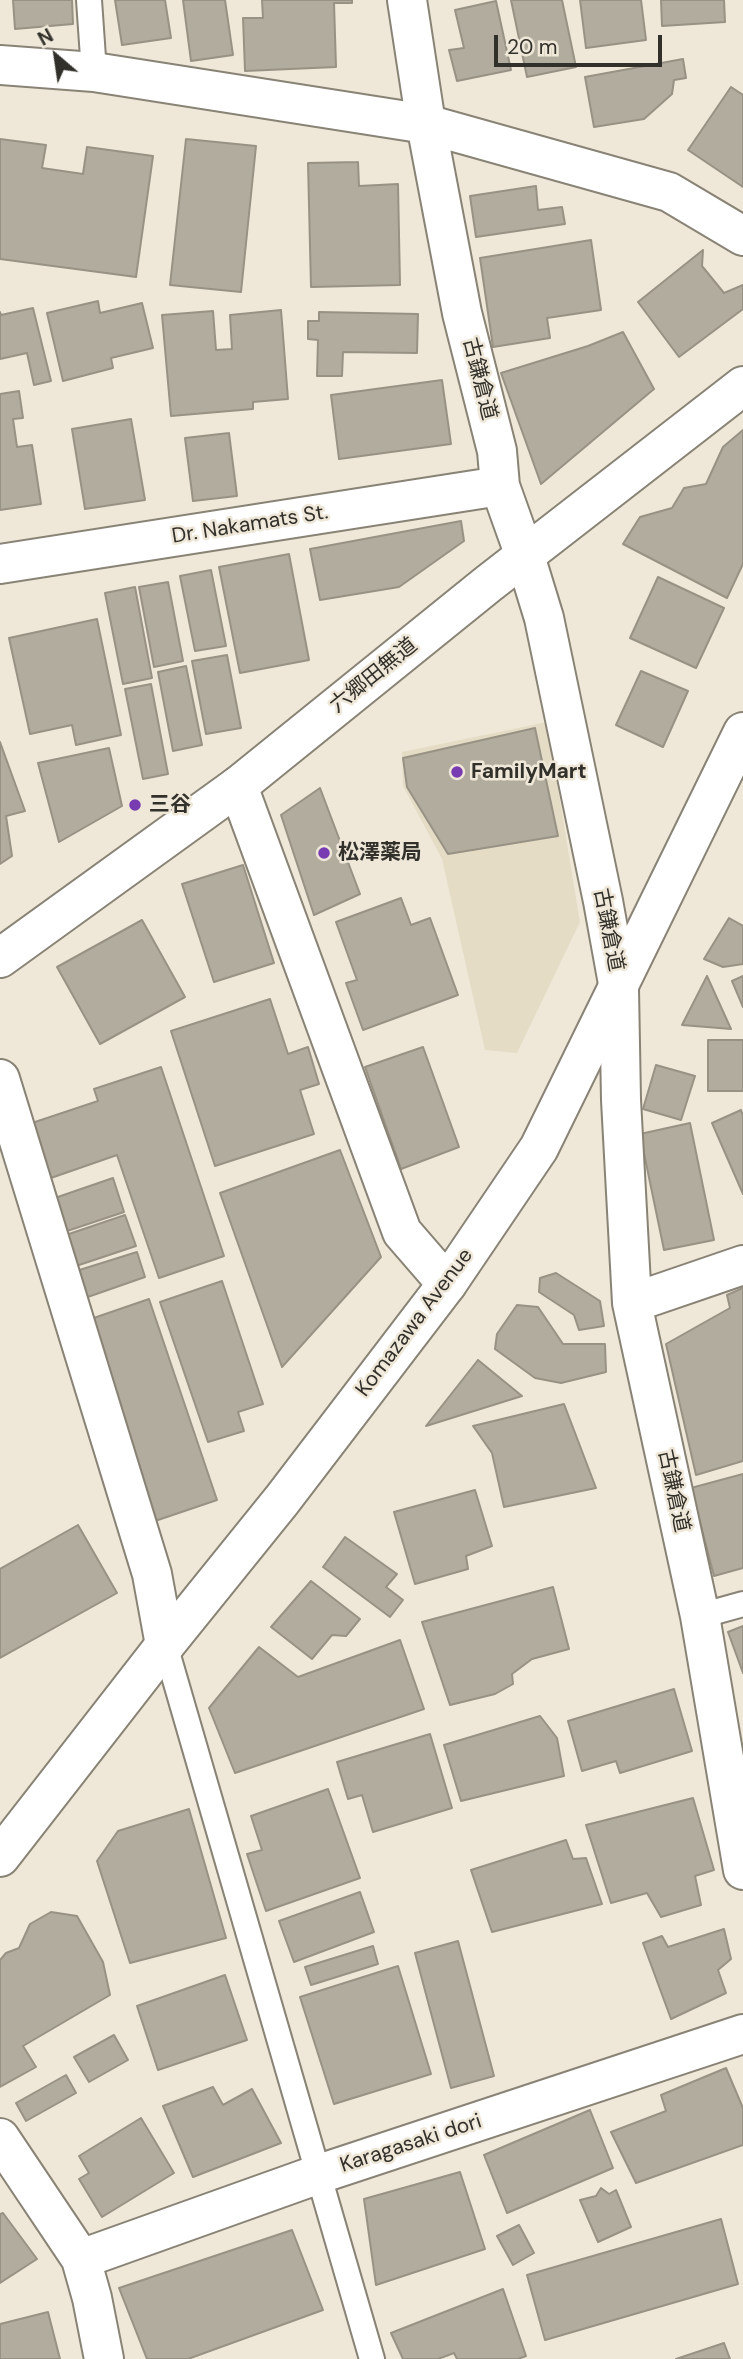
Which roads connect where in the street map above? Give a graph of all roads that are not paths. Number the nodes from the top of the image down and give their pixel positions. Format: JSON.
{"nodes":[{"id":1,"x":89,"y":0,"type":"edge"},
{"id":2,"x":407,"y":0,"type":"edge"},
{"id":3,"x":0,"y":65,"type":"edge"},
{"id":4,"x":94,"y":72,"type":"junction"},
{"id":5,"x":426,"y":124,"type":"junction"},
{"id":6,"x":743,"y":236,"type":"edge"},
{"id":7,"x":743,"y":386,"type":"edge"},
{"id":8,"x":500,"y":486,"type":"junction"},
{"id":9,"x":525,"y":556,"type":"junction"},
{"id":10,"x":0,"y":564,"type":"edge"},
{"id":11,"x":743,"y":733,"type":"edge"},
{"id":12,"x":239,"y":786,"type":"junction"},
{"id":13,"x":0,"y":958,"type":"edge"},
{"id":14,"x":618,"y":989,"type":"junction"},
{"id":15,"x":0,"y":1079,"type":"edge"},
{"id":16,"x":743,"y":1265,"type":"edge"},
{"id":17,"x":447,"y":1284,"type":"junction"},
{"id":18,"x":632,"y":1303,"type":"junction"},
{"id":19,"x":743,"y":1604,"type":"edge"},
{"id":20,"x":700,"y":1616,"type":"junction"},
{"id":21,"x":165,"y":1645,"type":"junction"},
{"id":22,"x":0,"y":1857,"type":"edge"},
{"id":23,"x":743,"y":1870,"type":"edge"},
{"id":24,"x":743,"y":2034,"type":"edge"},
{"id":25,"x":0,"y":2138,"type":"edge"},
{"id":26,"x":319,"y":2174,"type":"junction"},
{"id":27,"x":81,"y":2259,"type":"junction"},
{"id":28,"x":104,"y":2359,"type":"edge"},
{"id":29,"x":372,"y":2359,"type":"edge"}],
"edges":[{"from":1,"to":4,"type":"lane"},
{"from":2,"to":5,"type":"street","name":"古鎌倉道"},
{"from":3,"to":4,"type":"street"},
{"from":4,"to":5,"type":"street"},
{"from":5,"to":6,"type":"street"},
{"from":5,"to":8,"type":"street","name":"古鎌倉道"},
{"from":7,"to":9,"type":"street","name":"六郷田無道"},
{"from":8,"to":9,"type":"street","name":"古鎌倉道"},
{"from":8,"to":10,"type":"street","name":"Dr. Nakamats St."},
{"from":9,"to":12,"type":"street","name":"六郷田無道"},
{"from":9,"to":14,"type":"street","name":"古鎌倉道"},
{"from":11,"to":14,"type":"street","name":"Komazawa Avenue"},
{"from":12,"to":13,"type":"street","name":"六郷田無道"},
{"from":12,"to":17,"type":"street"},
{"from":14,"to":17,"type":"street","name":"Komazawa Avenue"},
{"from":14,"to":18,"type":"street","name":"古鎌倉道"},
{"from":15,"to":21,"type":"street"},
{"from":16,"to":18,"type":"street"},
{"from":17,"to":21,"type":"street","name":"Komazawa Avenue"},
{"from":18,"to":20,"type":"street","name":"古鎌倉道"},
{"from":19,"to":20,"type":"lane"},
{"from":20,"to":23,"type":"street","name":"古鎌倉道"},
{"from":21,"to":22,"type":"street","name":"Komazawa Avenue"},
{"from":21,"to":26,"type":"lane"},
{"from":24,"to":26,"type":"street","name":"Karagasaki dori"},
{"from":25,"to":27,"type":"street"},
{"from":26,"to":27,"type":"street","name":"Karagasaki dori"},
{"from":26,"to":29,"type":"lane"},
{"from":27,"to":28,"type":"street"}]}
